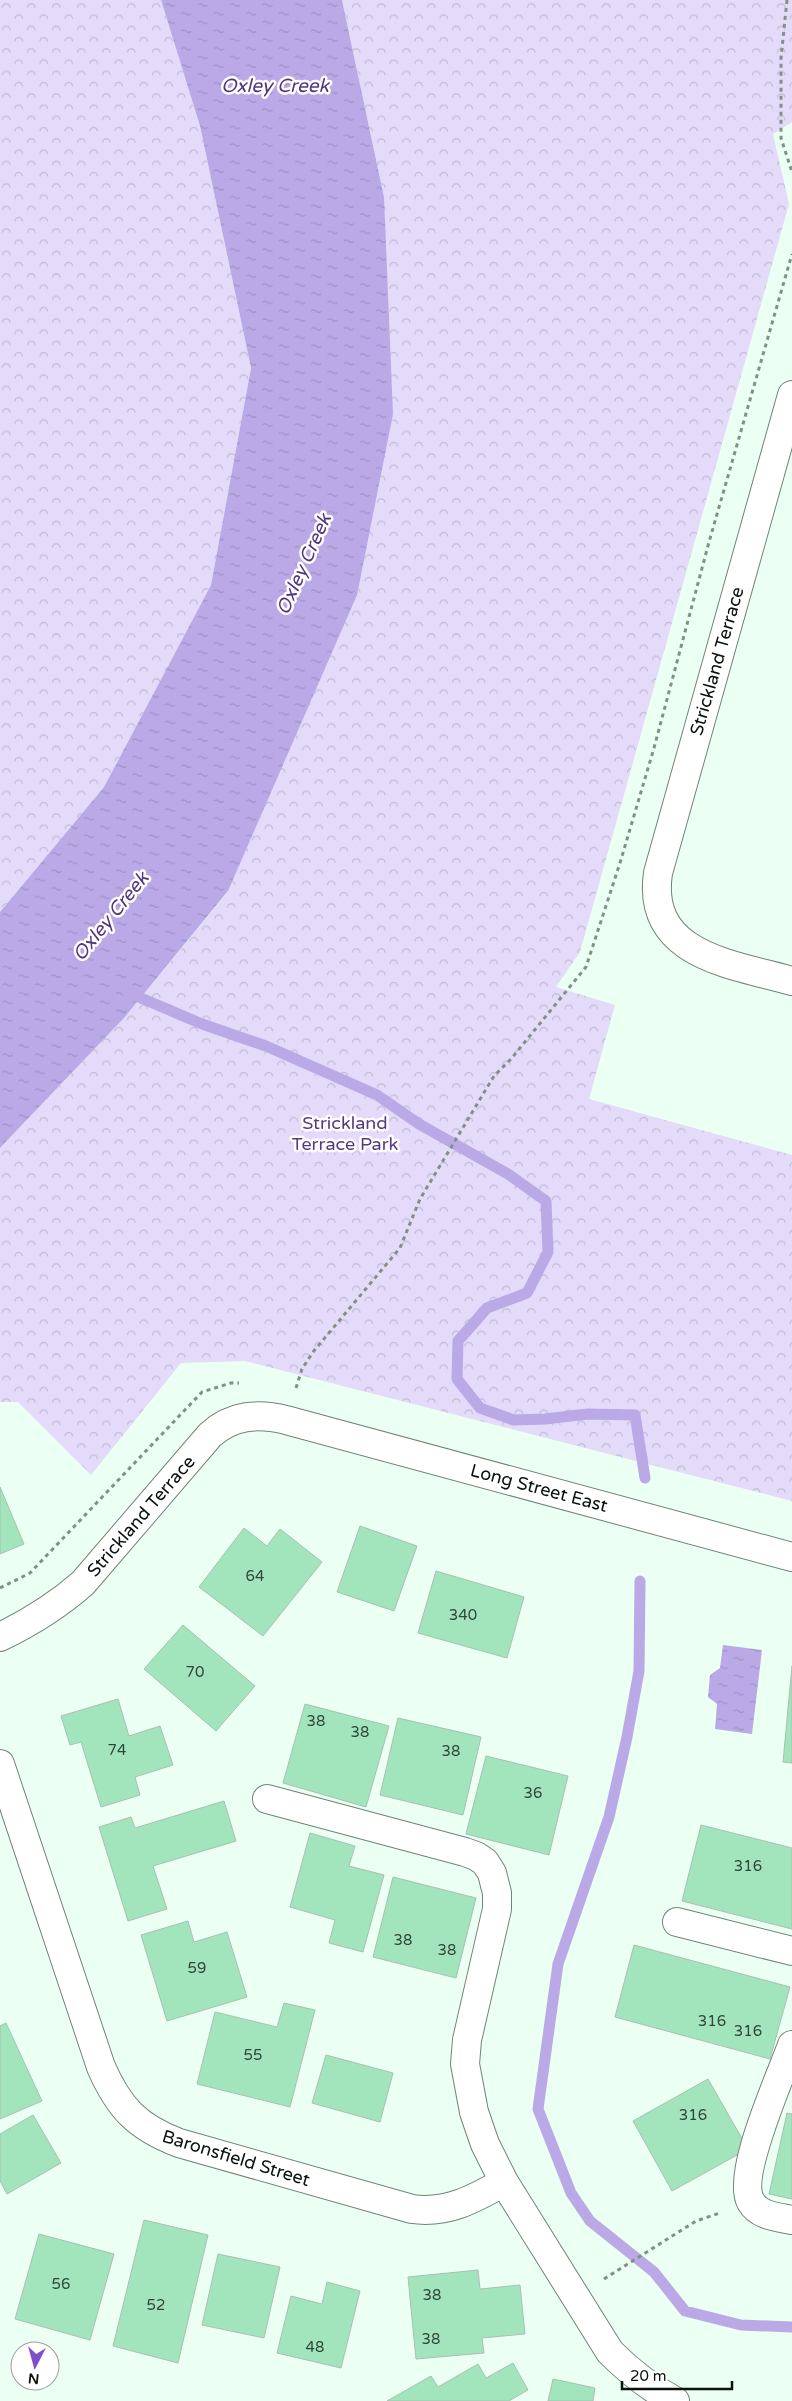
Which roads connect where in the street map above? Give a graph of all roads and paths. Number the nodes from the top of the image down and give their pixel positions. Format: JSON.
{"nodes":[{"id":1,"x":787,"y":0,"type":"edge"},
{"id":2,"x":792,"y":172,"type":"edge"},
{"id":3,"x":792,"y":254,"type":"edge"},
{"id":4,"x":791,"y":400,"type":"edge"},
{"id":5,"x":792,"y":981,"type":"edge"},
{"id":6,"x":289,"y":1408,"type":"junction"},
{"id":7,"x":792,"y":1557,"type":"edge"},
{"id":8,"x":0,"y":1637,"type":"edge"},
{"id":9,"x":0,"y":1764,"type":"edge"},
{"id":10,"x":268,"y":1799,"type":"dead end"},
{"id":11,"x":677,"y":1922,"type":"dead end"},
{"id":12,"x":792,"y":1951,"type":"edge"},
{"id":13,"x":792,"y":2046,"type":"edge"},
{"id":14,"x":504,"y":2182,"type":"junction"},
{"id":15,"x":792,"y":2220,"type":"edge"},
{"id":16,"x":696,"y":2221,"type":"dead end"},
{"id":17,"x":598,"y":2283,"type":"dead end"},
{"id":18,"x":675,"y":2401,"type":"edge"}],
"edges":[{"from":1,"to":2,"type":"path"},
{"from":3,"to":6,"type":"path"},
{"from":4,"to":5,"type":"street","name":"Strickland Terrace"},
{"from":6,"to":7,"type":"street","name":"Long Street East"},
{"from":6,"to":8,"type":"street","name":"Strickland Terrace"},
{"from":9,"to":14,"type":"street","name":"Baronsfield Street"},
{"from":10,"to":14,"type":"street"},
{"from":11,"to":12,"type":"street"},
{"from":13,"to":15,"type":"street"},
{"from":14,"to":18,"type":"street"},
{"from":16,"to":17,"type":"path"}]}
